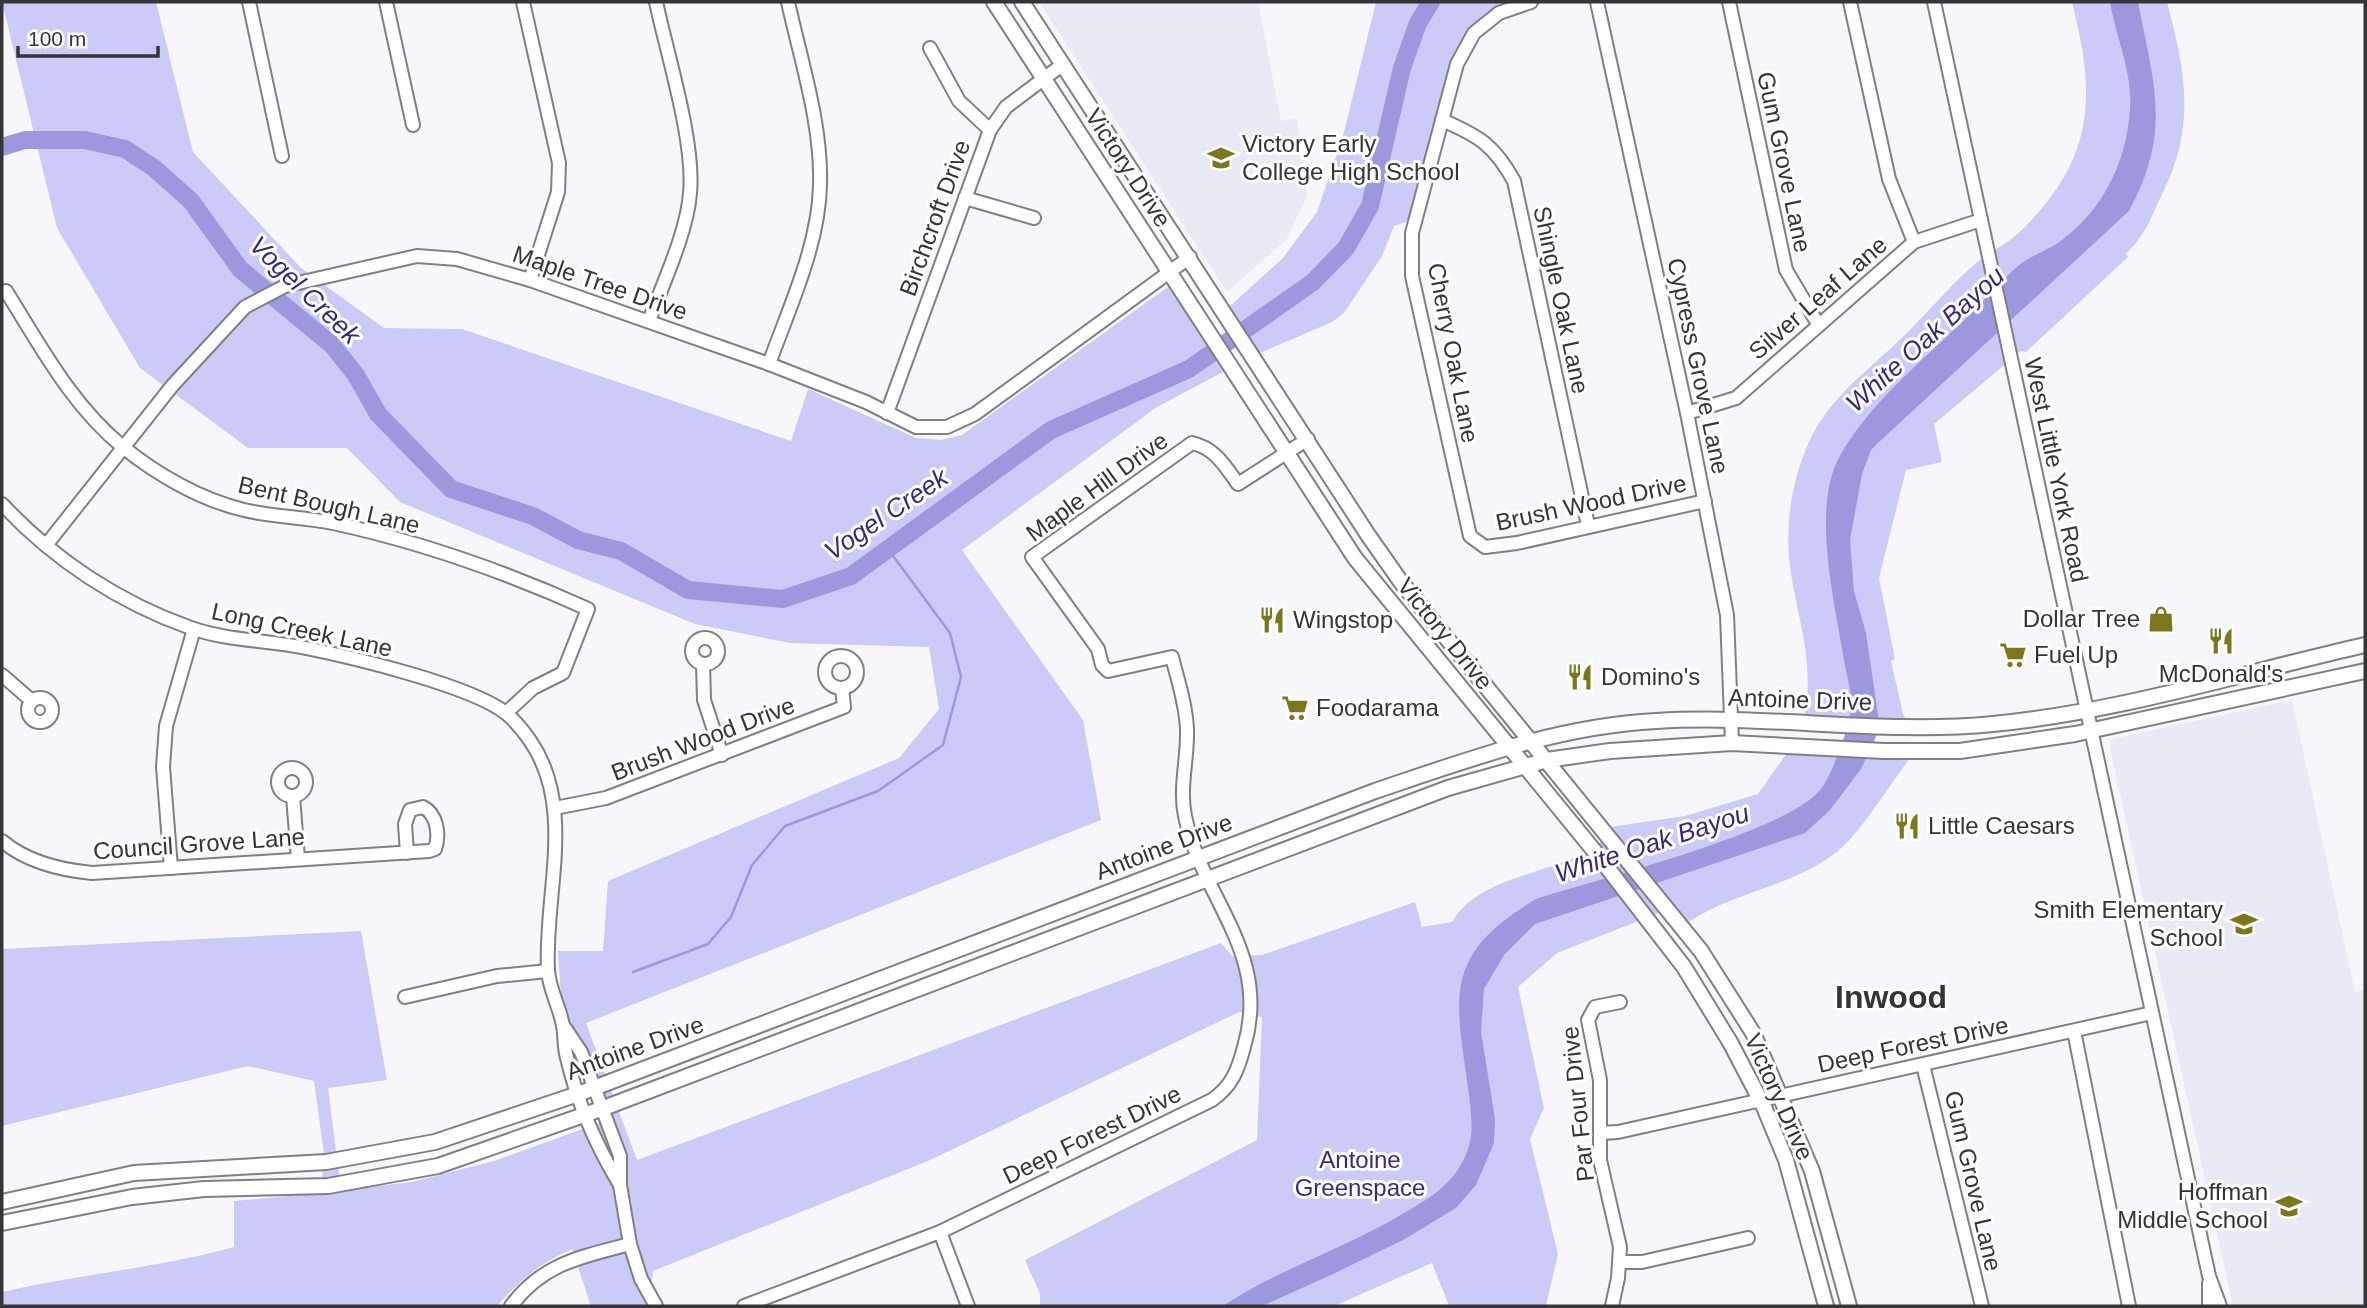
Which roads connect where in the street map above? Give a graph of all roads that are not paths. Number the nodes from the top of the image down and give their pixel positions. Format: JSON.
{"nodes":[{"id":1,"x":249,"y":2,"type":"edge"},
{"id":2,"x":386,"y":2,"type":"edge"},
{"id":3,"x":523,"y":2,"type":"edge"},
{"id":4,"x":656,"y":2,"type":"edge"},
{"id":5,"x":788,"y":2,"type":"edge"},
{"id":6,"x":994,"y":2,"type":"edge"},
{"id":7,"x":1022,"y":2,"type":"edge"},
{"id":8,"x":1531,"y":2,"type":"edge"},
{"id":9,"x":1597,"y":2,"type":"edge"},
{"id":10,"x":1729,"y":2,"type":"edge"},
{"id":11,"x":1850,"y":2,"type":"edge"},
{"id":12,"x":1934,"y":2,"type":"edge"},
{"id":13,"x":930,"y":48,"type":"dead end"},
{"id":14,"x":1062,"y":65,"type":"junction"},
{"id":15,"x":1043,"y":79,"type":"junction"},
{"id":16,"x":1442,"y":120,"type":"junction"},
{"id":17,"x":413,"y":125,"type":"dead end"},
{"id":18,"x":990,"y":130,"type":"junction"},
{"id":19,"x":282,"y":156,"type":"dead end"},
{"id":20,"x":965,"y":198,"type":"junction"},
{"id":21,"x":1034,"y":218,"type":"dead end"},
{"id":22,"x":1981,"y":220,"type":"junction"},
{"id":23,"x":1914,"y":242,"type":"junction"},
{"id":24,"x":1190,"y":257,"type":"junction"},
{"id":25,"x":1169,"y":272,"type":"junction"},
{"id":26,"x":530,"y":280,"type":"junction"},
{"id":27,"x":5,"y":291,"type":"dead end"},
{"id":28,"x":649,"y":321,"type":"junction"},
{"id":29,"x":1818,"y":324,"type":"junction"},
{"id":30,"x":769,"y":364,"type":"junction"},
{"id":31,"x":887,"y":413,"type":"junction"},
{"id":32,"x":1687,"y":413,"type":"junction"},
{"id":33,"x":1308,"y":439,"type":"junction"},
{"id":34,"x":123,"y":447,"type":"junction"},
{"id":35,"x":1287,"y":452,"type":"junction"},
{"id":36,"x":1705,"y":501,"type":"junction"},
{"id":37,"x":2,"y":504,"type":"edge"},
{"id":38,"x":1588,"y":525,"type":"junction"},
{"id":39,"x":47,"y":544,"type":"junction"},
{"id":40,"x":1485,"y":547,"type":"joint"},
{"id":41,"x":1435,"y":623,"type":"junction"},
{"id":42,"x":194,"y":629,"type":"junction"},
{"id":43,"x":1420,"y":639,"type":"junction"},
{"id":44,"x":2365,"y":645,"type":"edge"},
{"id":45,"x":703,"y":664,"type":"dead end"},
{"id":46,"x":2365,"y":671,"type":"edge"},
{"id":47,"x":2,"y":675,"type":"edge"},
{"id":48,"x":2189,"y":686,"type":"junction"},
{"id":49,"x":842,"y":688,"type":"dead end"},
{"id":50,"x":32,"y":701,"type":"dead end"},
{"id":51,"x":2194,"y":708,"type":"junction"},
{"id":52,"x":2087,"y":710,"type":"junction"},
{"id":53,"x":506,"y":713,"type":"junction"},
{"id":54,"x":1731,"y":719,"type":"junction"},
{"id":55,"x":2092,"y":731,"type":"junction"},
{"id":56,"x":1532,"y":741,"type":"junction"},
{"id":57,"x":1732,"y":743,"type":"junction"},
{"id":58,"x":1507,"y":746,"type":"junction"},
{"id":59,"x":722,"y":755,"type":"junction"},
{"id":60,"x":1547,"y":760,"type":"junction"},
{"id":61,"x":1524,"y":766,"type":"junction"},
{"id":62,"x":293,"y":796,"type":"dead end"},
{"id":63,"x":555,"y":808,"type":"junction"},
{"id":64,"x":1322,"y":812,"type":"junction"},
{"id":65,"x":1334,"y":832,"type":"junction"},
{"id":66,"x":2,"y":841,"type":"edge"},
{"id":67,"x":407,"y":853,"type":"dead end"},
{"id":68,"x":1198,"y":858,"type":"junction"},
{"id":69,"x":298,"y":859,"type":"junction"},
{"id":70,"x":170,"y":868,"type":"junction"},
{"id":71,"x":1209,"y":880,"type":"junction"},
{"id":72,"x":1023,"y":924,"type":"junction"},
{"id":73,"x":1031,"y":947,"type":"junction"},
{"id":74,"x":1701,"y":951,"type":"junction"},
{"id":75,"x":1684,"y":967,"type":"junction"},
{"id":76,"x":548,"y":971,"type":"junction"},
{"id":77,"x":848,"y":992,"type":"junction"},
{"id":78,"x":405,"y":998,"type":"dead end"},
{"id":79,"x":1619,"y":1002,"type":"dead end"},
{"id":80,"x":856,"y":1012,"type":"junction"},
{"id":81,"x":2151,"y":1013,"type":"junction"},
{"id":82,"x":563,"y":1025,"type":"junction"},
{"id":83,"x":2074,"y":1031,"type":"junction"},
{"id":84,"x":718,"y":1042,"type":"junction"},
{"id":85,"x":725,"y":1062,"type":"junction"},
{"id":86,"x":1923,"y":1065,"type":"junction"},
{"id":87,"x":593,"y":1088,"type":"junction"},
{"id":88,"x":578,"y":1094,"type":"junction"},
{"id":89,"x":1780,"y":1096,"type":"junction"},
{"id":90,"x":1760,"y":1100,"type":"junction"},
{"id":91,"x":601,"y":1109,"type":"junction"},
{"id":92,"x":586,"y":1114,"type":"junction"},
{"id":93,"x":1600,"y":1133,"type":"junction"},
{"id":94,"x":435,"y":1142,"type":"junction"},
{"id":95,"x":326,"y":1162,"type":"junction"},
{"id":96,"x":438,"y":1166,"type":"junction"},
{"id":97,"x":134,"y":1173,"type":"junction"},
{"id":98,"x":620,"y":1185,"type":"junction"},
{"id":99,"x":328,"y":1186,"type":"junction"},
{"id":100,"x":132,"y":1197,"type":"junction"},
{"id":101,"x":2,"y":1202,"type":"edge"},
{"id":102,"x":2,"y":1223,"type":"edge"},
{"id":103,"x":940,"y":1232,"type":"junction"},
{"id":104,"x":1748,"y":1238,"type":"dead end"},
{"id":105,"x":630,"y":1244,"type":"junction"},
{"id":106,"x":1621,"y":1262,"type":"junction"},
{"id":107,"x":2209,"y":1276,"type":"junction"},
{"id":108,"x":654,"y":1304,"type":"edge"},
{"id":109,"x":511,"y":1306,"type":"edge"},
{"id":110,"x":744,"y":1306,"type":"edge"},
{"id":111,"x":968,"y":1306,"type":"edge"},
{"id":112,"x":1612,"y":1306,"type":"edge"},
{"id":113,"x":1826,"y":1306,"type":"edge"},
{"id":114,"x":1849,"y":1306,"type":"edge"},
{"id":115,"x":1982,"y":1306,"type":"edge"},
{"id":116,"x":2129,"y":1306,"type":"edge"},
{"id":117,"x":2209,"y":1306,"type":"edge"},
{"id":118,"x":2220,"y":1306,"type":"edge"}],
"edges":[{"from":1,"to":19,"type":"street"},
{"from":2,"to":17,"type":"street"},
{"from":3,"to":26,"type":"street"},
{"from":4,"to":28,"type":"street"},
{"from":5,"to":30,"type":"street"},
{"from":6,"to":15,"type":"main road","name":"Victory Drive"},
{"from":7,"to":14,"type":"main road","name":"Victory Drive"},
{"from":8,"to":16,"type":"street","name":"Cherry Oak Lane"},
{"from":9,"to":32,"type":"street","name":"Cypress Grove Lane"},
{"from":10,"to":29,"type":"street","name":"Gum Grove Lane"},
{"from":11,"to":23,"type":"street"},
{"from":12,"to":22,"type":"street","name":"West Little York Road"},
{"from":13,"to":18,"type":"street"},
{"from":14,"to":15,"type":"street","name":"Birchcroft Drive"},
{"from":14,"to":24,"type":"main road","name":"Victory Drive"},
{"from":15,"to":18,"type":"street","name":"Birchcroft Drive"},
{"from":15,"to":25,"type":"main road","name":"Victory Drive"},
{"from":16,"to":38,"type":"street","name":"Shingle Oak Lane"},
{"from":16,"to":40,"type":"street","name":"Cherry Oak Lane"},
{"from":18,"to":20,"type":"street","name":"Birchcroft Drive"},
{"from":20,"to":21,"type":"street"},
{"from":20,"to":31,"type":"street","name":"Birchcroft Drive"},
{"from":22,"to":23,"type":"street","name":"Silver Leaf Lane"},
{"from":22,"to":52,"type":"street","name":"West Little York Road"},
{"from":23,"to":29,"type":"street","name":"Silver Leaf Lane"},
{"from":24,"to":25,"type":"street","name":"Maple Tree Drive"},
{"from":24,"to":33,"type":"main road","name":"Victory Drive"},
{"from":25,"to":31,"type":"street","name":"Maple Tree Drive"},
{"from":25,"to":35,"type":"main road","name":"Victory Drive"},
{"from":26,"to":28,"type":"street","name":"Maple Tree Drive"},
{"from":26,"to":34,"type":"street","name":"Maple Tree Drive"},
{"from":27,"to":34,"type":"street","name":"Bent Bough Lane"},
{"from":28,"to":30,"type":"street","name":"Maple Tree Drive"},
{"from":29,"to":32,"type":"street","name":"Silver Leaf Lane"},
{"from":30,"to":31,"type":"street","name":"Maple Tree Drive"},
{"from":32,"to":36,"type":"street","name":"Cypress Grove Lane"},
{"from":33,"to":35,"type":"street","name":"Maple Hill Drive"},
{"from":33,"to":41,"type":"main road","name":"Victory Drive"},
{"from":34,"to":39,"type":"street","name":"Maple Tree Drive"},
{"from":34,"to":53,"type":"street","name":"Bent Bough Lane"},
{"from":35,"to":43,"type":"main road","name":"Victory Drive"},
{"from":35,"to":68,"type":"street","name":"Maple Hill Drive"},
{"from":36,"to":38,"type":"street","name":"Brush Wood Drive"},
{"from":36,"to":54,"type":"street","name":"Cypress Grove Lane"},
{"from":37,"to":39,"type":"street","name":"Long Creek Lane"},
{"from":38,"to":40,"type":"street","name":"Brush Wood Drive"},
{"from":39,"to":42,"type":"street","name":"Long Creek Lane"},
{"from":41,"to":43,"type":"main road"},
{"from":41,"to":56,"type":"main road","name":"Victory Drive"},
{"from":42,"to":53,"type":"street","name":"Long Creek Lane"},
{"from":42,"to":70,"type":"street"},
{"from":43,"to":58,"type":"main road","name":"Victory Drive"},
{"from":44,"to":48,"type":"main road","name":"Antoine Drive"},
{"from":45,"to":59,"type":"street"},
{"from":46,"to":51,"type":"main road","name":"Antoine Drive"},
{"from":47,"to":50,"type":"street"},
{"from":48,"to":51,"type":"main road"},
{"from":48,"to":52,"type":"main road","name":"Antoine Drive"},
{"from":49,"to":59,"type":"street","name":"Brush Wood Drive"},
{"from":51,"to":55,"type":"main road","name":"Antoine Drive"},
{"from":52,"to":54,"type":"main road","name":"Antoine Drive"},
{"from":52,"to":55,"type":"street","name":"West Little York Road"},
{"from":53,"to":63,"type":"street","name":"Long Creek Lane"},
{"from":54,"to":56,"type":"main road","name":"Antoine Drive"},
{"from":54,"to":57,"type":"street","name":"Cypress Grove Lane"},
{"from":55,"to":57,"type":"main road","name":"Antoine Drive"},
{"from":55,"to":81,"type":"street","name":"West Little York Road"},
{"from":56,"to":58,"type":"main road","name":"Antoine Drive"},
{"from":56,"to":60,"type":"main road","name":"Victory Drive"},
{"from":57,"to":60,"type":"main road","name":"Antoine Drive"},
{"from":58,"to":61,"type":"main road","name":"Victory Drive"},
{"from":58,"to":64,"type":"main road","name":"Antoine Drive"},
{"from":59,"to":63,"type":"street","name":"Brush Wood Drive"},
{"from":60,"to":61,"type":"main road","name":"Antoine Drive"},
{"from":60,"to":74,"type":"main road","name":"Victory Drive"},
{"from":61,"to":65,"type":"main road","name":"Antoine Drive"},
{"from":61,"to":75,"type":"main road","name":"Victory Drive"},
{"from":62,"to":69,"type":"street"},
{"from":63,"to":76,"type":"street","name":"Long Creek Lane"},
{"from":64,"to":65,"type":"main road"},
{"from":64,"to":68,"type":"main road","name":"Antoine Drive"},
{"from":65,"to":71,"type":"main road","name":"Antoine Drive"},
{"from":66,"to":70,"type":"street","name":"Council Grove Lane"},
{"from":67,"to":69,"type":"street","name":"Council Grove Lane"},
{"from":68,"to":71,"type":"street","name":"Deep Forest Drive"},
{"from":68,"to":72,"type":"main road","name":"Antoine Drive"},
{"from":69,"to":70,"type":"street","name":"Council Grove Lane"},
{"from":71,"to":73,"type":"main road","name":"Antoine Drive"},
{"from":71,"to":103,"type":"street","name":"Deep Forest Drive"},
{"from":72,"to":73,"type":"main road"},
{"from":72,"to":77,"type":"main road","name":"Antoine Drive"},
{"from":73,"to":80,"type":"main road","name":"Antoine Drive"},
{"from":74,"to":75,"type":"main road"},
{"from":74,"to":89,"type":"main road","name":"Victory Drive"},
{"from":75,"to":90,"type":"main road","name":"Victory Drive"},
{"from":76,"to":78,"type":"street"},
{"from":76,"to":82,"type":"street","name":"Long Creek Lane"},
{"from":77,"to":80,"type":"main road"},
{"from":77,"to":84,"type":"main road","name":"Antoine Drive"},
{"from":79,"to":93,"type":"street","name":"Par Four Drive"},
{"from":80,"to":85,"type":"main road","name":"Antoine Drive"},
{"from":81,"to":83,"type":"street","name":"Deep Forest Drive"},
{"from":81,"to":107,"type":"street","name":"West Little York Road"},
{"from":82,"to":87,"type":"street","name":"Long Creek Lane"},
{"from":82,"to":88,"type":"street","name":"Long Creek Lane"},
{"from":83,"to":86,"type":"street","name":"Deep Forest Drive"},
{"from":83,"to":116,"type":"street"},
{"from":84,"to":85,"type":"main road"},
{"from":84,"to":87,"type":"main road","name":"Antoine Drive"},
{"from":85,"to":91,"type":"main road","name":"Antoine Drive"},
{"from":86,"to":89,"type":"street","name":"Deep Forest Drive"},
{"from":86,"to":115,"type":"street","name":"Gum Grove Lane"},
{"from":87,"to":88,"type":"main road","name":"Antoine Drive"},
{"from":87,"to":91,"type":"street","name":"Long Creek Lane"},
{"from":88,"to":92,"type":"street","name":"Long Creek Lane"},
{"from":88,"to":94,"type":"main road","name":"Antoine Drive"},
{"from":89,"to":90,"type":"street","name":"Deep Forest Drive"},
{"from":89,"to":114,"type":"main road","name":"Victory Drive"},
{"from":90,"to":93,"type":"street","name":"Deep Forest Drive"},
{"from":90,"to":113,"type":"main road","name":"Victory Drive"},
{"from":91,"to":92,"type":"main road","name":"Antoine Drive"},
{"from":91,"to":98,"type":"street","name":"Long Creek Lane"},
{"from":92,"to":96,"type":"main road","name":"Antoine Drive"},
{"from":92,"to":98,"type":"street","name":"Long Creek Lane"},
{"from":93,"to":106,"type":"street","name":"Par Four Drive"},
{"from":94,"to":95,"type":"main road","name":"Antoine Drive"},
{"from":94,"to":96,"type":"main road"},
{"from":95,"to":97,"type":"main road","name":"Antoine Drive"},
{"from":95,"to":99,"type":"main road"},
{"from":96,"to":99,"type":"main road","name":"Antoine Drive"},
{"from":97,"to":100,"type":"main road"},
{"from":97,"to":101,"type":"main road","name":"Antoine Drive"},
{"from":98,"to":105,"type":"street","name":"Long Creek Lane"},
{"from":99,"to":100,"type":"main road","name":"Antoine Drive"},
{"from":100,"to":102,"type":"main road","name":"Antoine Drive"},
{"from":103,"to":110,"type":"street","name":"Deep Forest Drive"},
{"from":103,"to":111,"type":"street"},
{"from":104,"to":106,"type":"street"},
{"from":105,"to":108,"type":"street","name":"Long Creek Lane"},
{"from":105,"to":109,"type":"street"},
{"from":106,"to":112,"type":"street","name":"Par Four Drive"},
{"from":107,"to":117,"type":"street","name":"West Little York Road"},
{"from":107,"to":118,"type":"street","name":"West Little York Road"}]}
